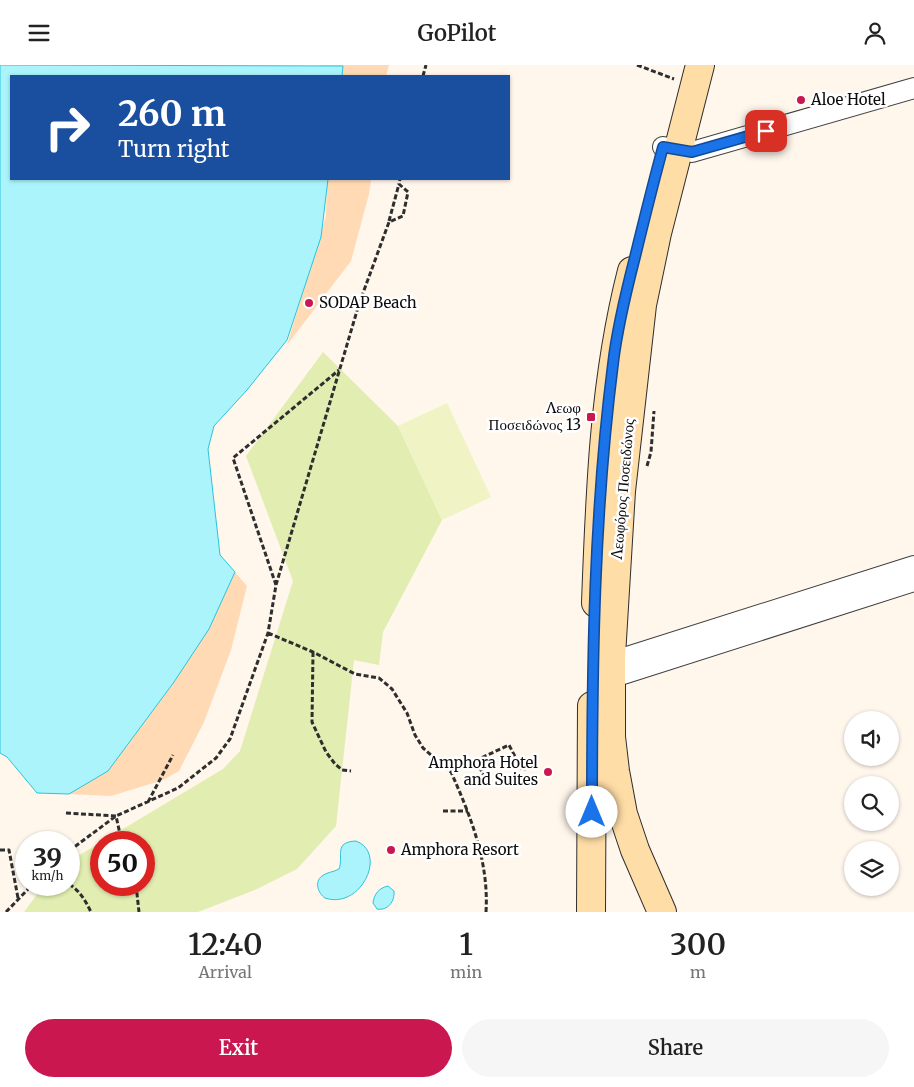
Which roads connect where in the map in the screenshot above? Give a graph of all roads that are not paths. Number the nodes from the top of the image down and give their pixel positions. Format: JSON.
{"nodes":[{"id":1,"x":700,"y":65,"type":"edge"},
{"id":2,"x":681,"y":73,"type":"edge"},
{"id":3,"x":914,"y":88,"type":"edge"},
{"id":4,"x":671,"y":148,"type":"junction"},
{"id":5,"x":914,"y":566,"type":"edge"},
{"id":6,"x":914,"y":581,"type":"edge"},
{"id":7,"x":611,"y":665,"type":"junction"},
{"id":8,"x":591,"y":912,"type":"edge"},
{"id":9,"x":662,"y":912,"type":"edge"}],
"edges":[{"from":1,"to":4,"type":"main road","name":"Λεωφόρος Ποσειδώνος"},
{"from":2,"to":4,"type":"main road","name":"Λεωφόρος Ποσειδώνος"},
{"from":3,"to":4,"type":"street"},
{"from":4,"to":7,"type":"main road","name":"Λεωφόρος Ποσειδώνος"},
{"from":4,"to":8,"type":"main road","name":"Λεωφόρος Ποσειδώνος"},
{"from":5,"to":7,"type":"street"},
{"from":6,"to":7,"type":"street"},
{"from":7,"to":9,"type":"main road","name":"Λεωφόρος Ποσειδώνος"}]}
